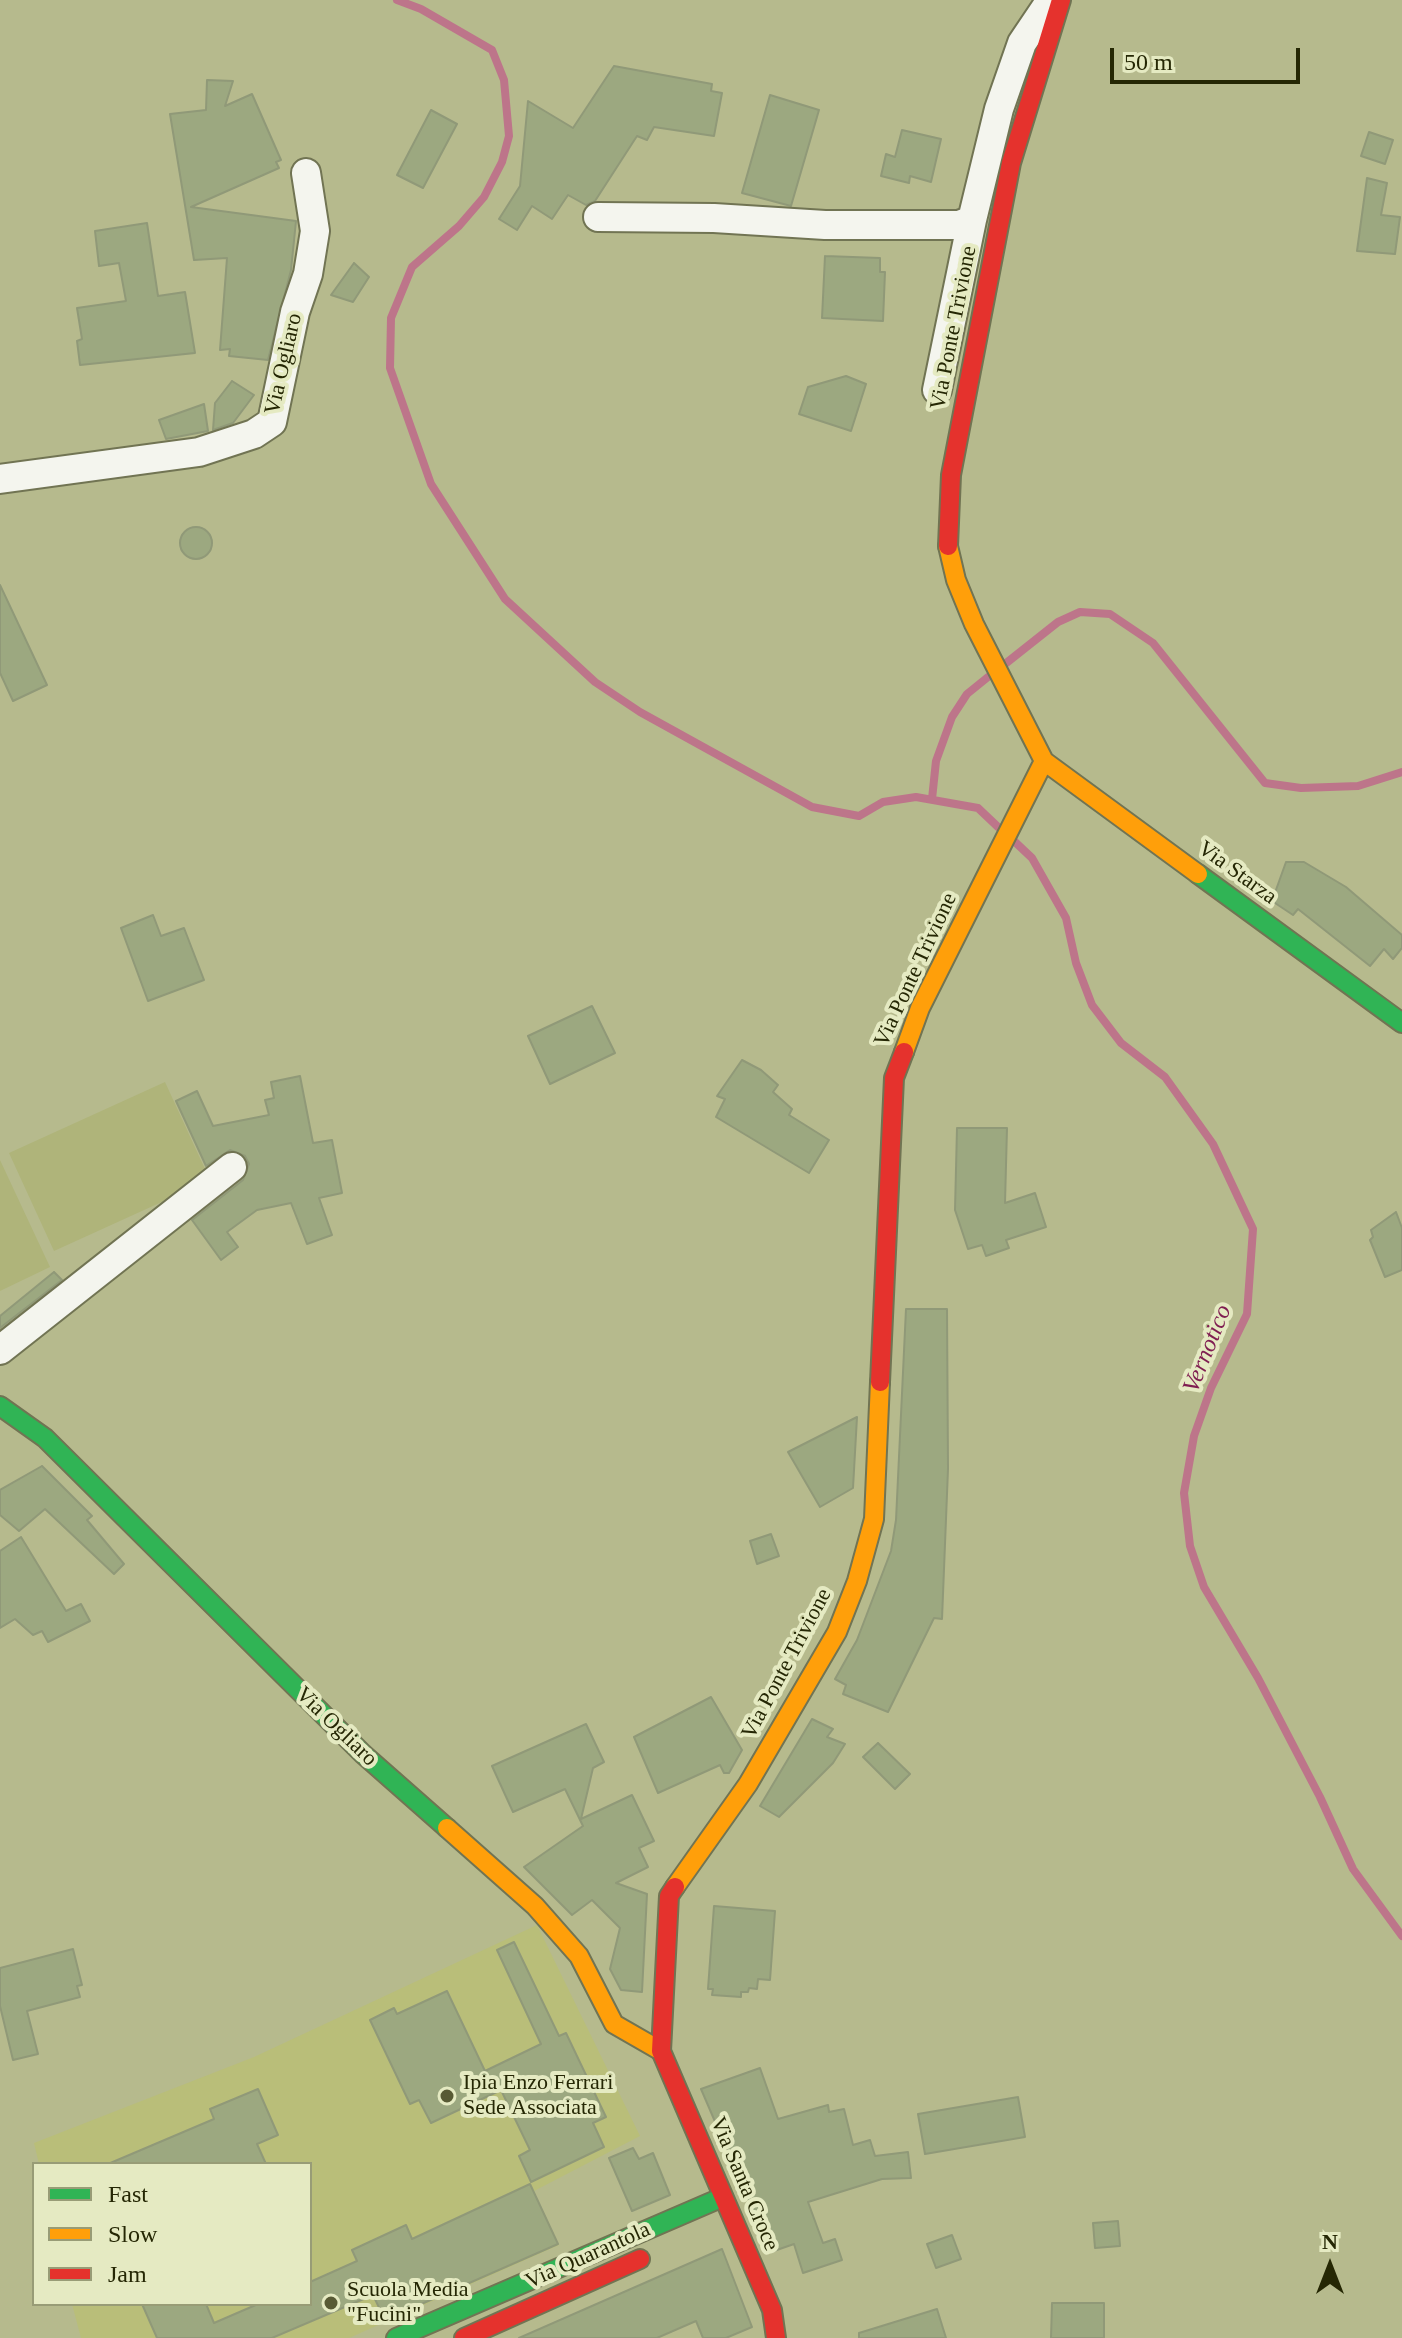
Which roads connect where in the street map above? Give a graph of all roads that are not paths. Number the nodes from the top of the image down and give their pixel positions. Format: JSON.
{"nodes":[{"id":1,"x":1051,"y":0,"type":"edge"},
{"id":2,"x":1061,"y":0,"type":"edge"},
{"id":3,"x":306,"y":173,"type":"dead end"},
{"id":4,"x":598,"y":217,"type":"dead end"},
{"id":5,"x":972,"y":220,"type":"junction"},
{"id":6,"x":937,"y":390,"type":"dead end"},
{"id":7,"x":0,"y":479,"type":"edge"},
{"id":8,"x":1044,"y":761,"type":"junction"},
{"id":9,"x":1402,"y":1023,"type":"edge"},
{"id":10,"x":232,"y":1167,"type":"dead end"},
{"id":11,"x":0,"y":1350,"type":"edge"},
{"id":12,"x":0,"y":1406,"type":"edge"},
{"id":13,"x":661,"y":2051,"type":"junction"},
{"id":14,"x":723,"y":2197,"type":"junction"},
{"id":15,"x":664,"y":2249,"type":"dead end"},
{"id":16,"x":396,"y":2338,"type":"edge"},
{"id":17,"x":464,"y":2338,"type":"edge"},
{"id":18,"x":776,"y":2338,"type":"edge"}],
"edges":[{"from":1,"to":5,"type":"street"},
{"from":2,"to":8,"type":"street","name":"Via Ponte Trivione"},
{"from":3,"to":7,"type":"street","name":"Via Ogliaro"},
{"from":4,"to":5,"type":"street"},
{"from":5,"to":6,"type":"street"},
{"from":8,"to":9,"type":"street","name":"Via Starza"},
{"from":8,"to":13,"type":"street","name":"Via Ponte Trivione"},
{"from":10,"to":11,"type":"street"},
{"from":12,"to":13,"type":"street","name":"Via Ogliaro"},
{"from":13,"to":14,"type":"street","name":"Via Santa Croce"},
{"from":14,"to":16,"type":"street"},
{"from":14,"to":18,"type":"street","name":"Via Santa Croce"},
{"from":15,"to":17,"type":"street","name":"Via Quarantola"}]}
